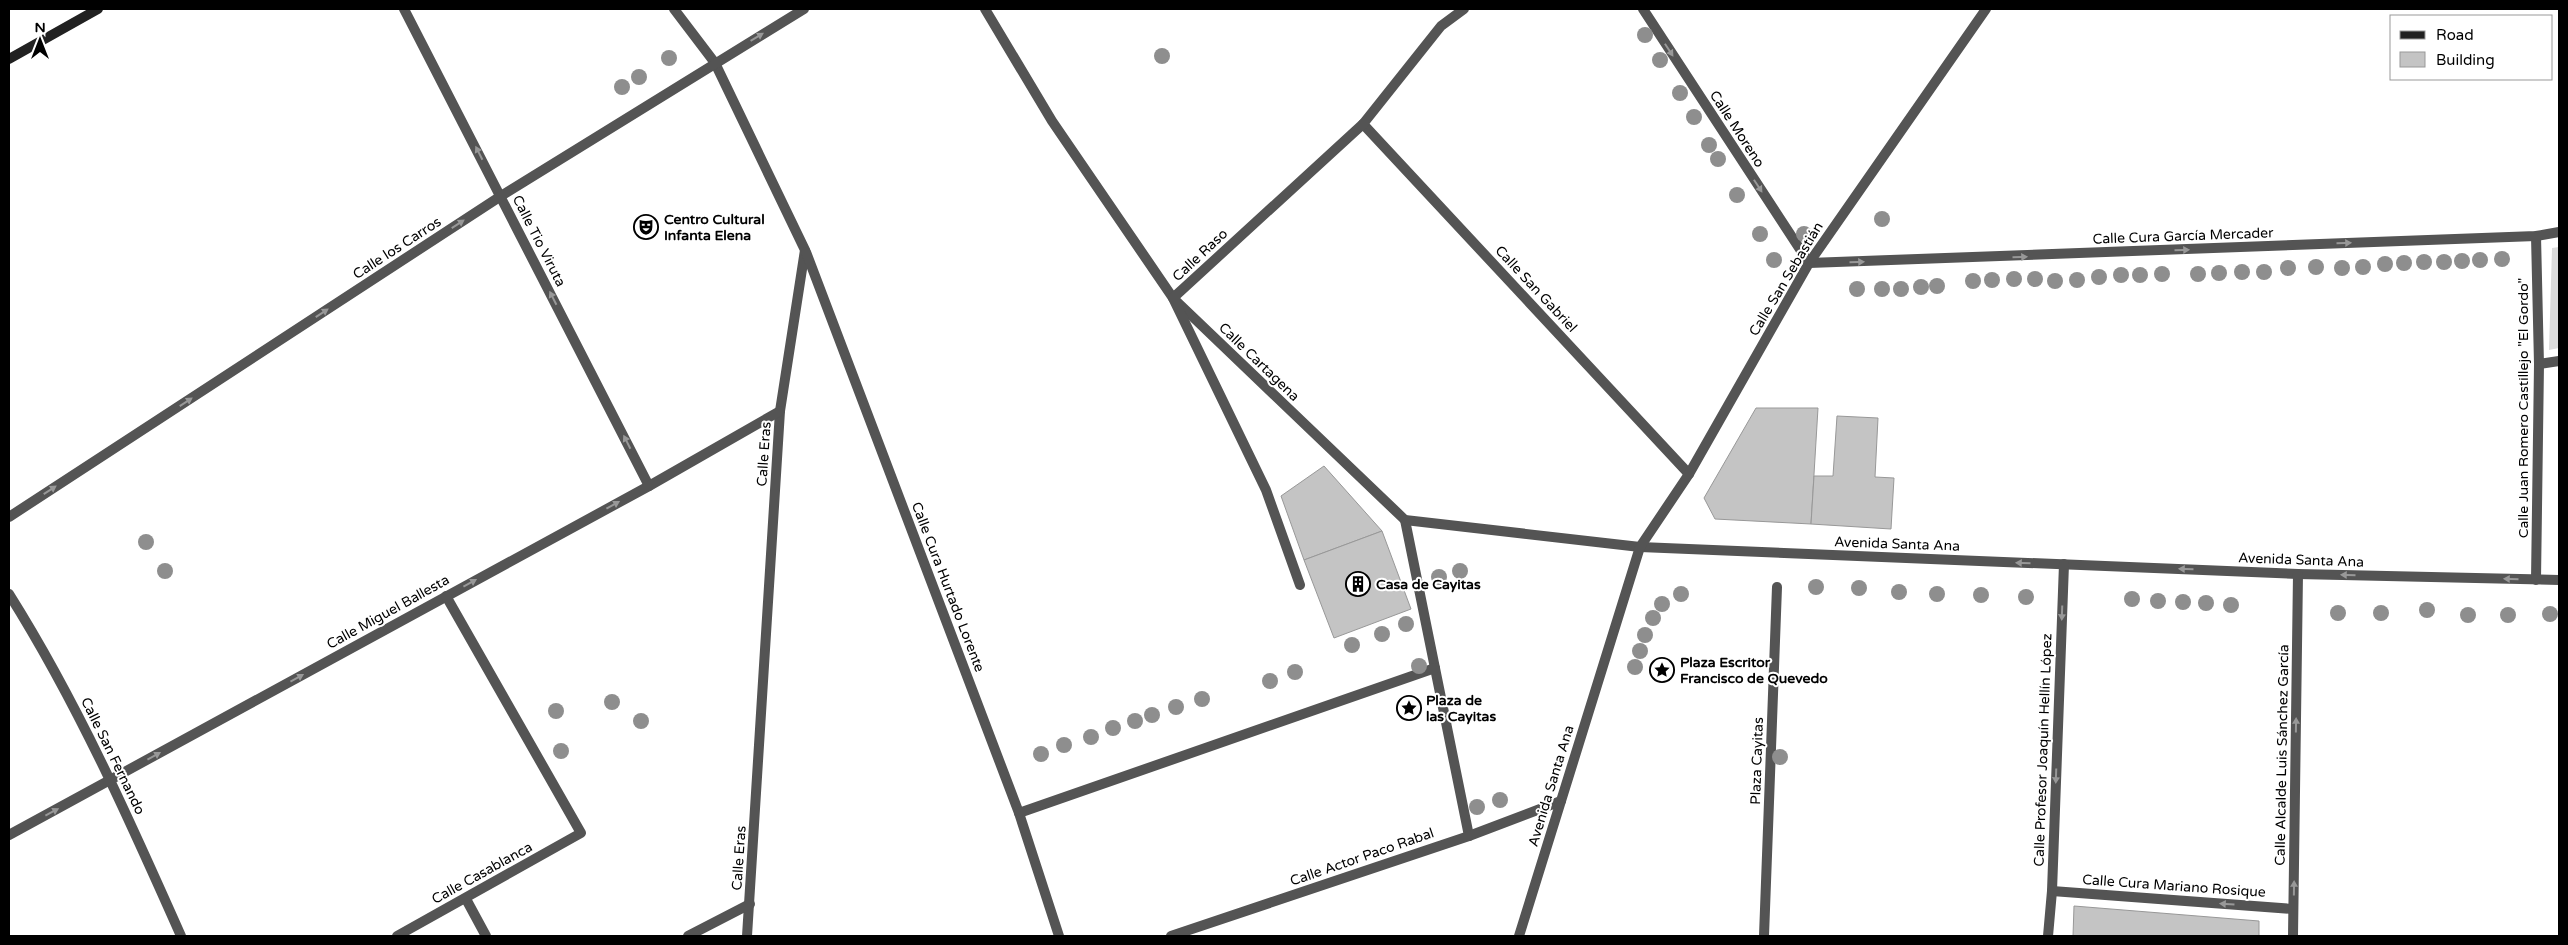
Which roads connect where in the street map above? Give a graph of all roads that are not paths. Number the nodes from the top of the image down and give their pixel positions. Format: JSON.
{"nodes":[{"id":1,"x":98,"y":9,"type":"edge"},
{"id":2,"x":404,"y":9,"type":"edge"},
{"id":3,"x":674,"y":9,"type":"edge"},
{"id":4,"x":804,"y":9,"type":"edge"},
{"id":5,"x":985,"y":9,"type":"edge"},
{"id":6,"x":1464,"y":9,"type":"edge"},
{"id":7,"x":1643,"y":9,"type":"edge"},
{"id":8,"x":1986,"y":9,"type":"edge"},
{"id":9,"x":9,"y":59,"type":"edge"},
{"id":10,"x":715,"y":63,"type":"junction"},
{"id":11,"x":1363,"y":124,"type":"junction"},
{"id":12,"x":501,"y":196,"type":"junction"},
{"id":13,"x":2559,"y":232,"type":"edge"},
{"id":14,"x":2536,"y":236,"type":"junction"},
{"id":15,"x":805,"y":250,"type":"junction"},
{"id":16,"x":1808,"y":263,"type":"junction"},
{"id":17,"x":1173,"y":298,"type":"junction"},
{"id":18,"x":2559,"y":361,"type":"edge"},
{"id":19,"x":2539,"y":364,"type":"junction"},
{"id":20,"x":780,"y":411,"type":"junction"},
{"id":21,"x":1689,"y":474,"type":"junction"},
{"id":22,"x":649,"y":486,"type":"junction"},
{"id":23,"x":9,"y":517,"type":"edge"},
{"id":24,"x":1405,"y":520,"type":"junction"},
{"id":25,"x":1640,"y":547,"type":"junction"},
{"id":26,"x":2064,"y":564,"type":"junction"},
{"id":27,"x":2298,"y":574,"type":"junction"},
{"id":28,"x":2536,"y":580,"type":"junction"},
{"id":29,"x":2559,"y":580,"type":"edge"},
{"id":30,"x":1300,"y":585,"type":"dead end"},
{"id":31,"x":1777,"y":587,"type":"dead end"},
{"id":32,"x":9,"y":594,"type":"edge"},
{"id":33,"x":446,"y":596,"type":"junction"},
{"id":34,"x":1435,"y":668,"type":"junction"},
{"id":35,"x":111,"y":779,"type":"junction"},
{"id":36,"x":1561,"y":801,"type":"junction"},
{"id":37,"x":1019,"y":814,"type":"junction"},
{"id":38,"x":9,"y":835,"type":"edge"},
{"id":39,"x":1469,"y":836,"type":"junction"},
{"id":40,"x":2052,"y":891,"type":"junction"},
{"id":41,"x":466,"y":899,"type":"junction"},
{"id":42,"x":750,"y":904,"type":"junction"},
{"id":43,"x":2293,"y":909,"type":"junction"},
{"id":44,"x":181,"y":936,"type":"edge"},
{"id":45,"x":397,"y":936,"type":"edge"},
{"id":46,"x":486,"y":936,"type":"edge"},
{"id":47,"x":688,"y":936,"type":"edge"},
{"id":48,"x":747,"y":936,"type":"edge"},
{"id":49,"x":1059,"y":936,"type":"edge"},
{"id":50,"x":1171,"y":936,"type":"edge"},
{"id":51,"x":1519,"y":936,"type":"edge"},
{"id":52,"x":1764,"y":936,"type":"edge"},
{"id":53,"x":2048,"y":936,"type":"edge"},
{"id":54,"x":2293,"y":936,"type":"edge"}],
"edges":[{"from":1,"to":9,"type":"main road"},
{"from":12,"to":2,"type":"street","name":"Calle Tio Viruta","one_way":true},
{"from":3,"to":10,"type":"street"},
{"from":10,"to":4,"type":"street","name":"Calle los Carros","one_way":true},
{"from":5,"to":17,"type":"street","name":"Calle Cartagena"},
{"from":6,"to":11,"type":"street","name":"Calle Raso"},
{"from":7,"to":16,"type":"street","name":"Calle Moreno","one_way":true},
{"from":8,"to":16,"type":"street","name":"Calle San Sebastián"},
{"from":10,"to":12,"type":"street","name":"Calle los Carros"},
{"from":10,"to":15,"type":"street"},
{"from":11,"to":17,"type":"street","name":"Calle Raso"},
{"from":11,"to":21,"type":"street","name":"Calle San Gabriel"},
{"from":22,"to":12,"type":"street","name":"Calle Tio Viruta","one_way":true},
{"from":23,"to":12,"type":"street","name":"Calle los Carros","one_way":true},
{"from":13,"to":14,"type":"street","name":"Calle Cura García Mercader"},
{"from":16,"to":14,"type":"street","name":"Calle Cura García Mercader","one_way":true},
{"from":14,"to":19,"type":"street","name":"Calle Juan Romero Castillejo \"El Gordo\""},
{"from":15,"to":20,"type":"street","name":"Calle Eras"},
{"from":15,"to":37,"type":"street","name":"Calle Cura Hurtado Lorente"},
{"from":16,"to":21,"type":"street","name":"Calle San Sebastián"},
{"from":17,"to":24,"type":"street","name":"Calle Cartagena"},
{"from":17,"to":30,"type":"street","name":"Calle Raso"},
{"from":18,"to":19,"type":"street"},
{"from":19,"to":28,"type":"street","name":"Calle Juan Romero Castillejo \"El Gordo\""},
{"from":20,"to":22,"type":"street","name":"Calle Miguel Ballesta"},
{"from":20,"to":42,"type":"street","name":"Calle Eras"},
{"from":21,"to":25,"type":"street","name":"Calle San Sebastián"},
{"from":33,"to":22,"type":"street","name":"Calle Miguel Ballesta","one_way":true},
{"from":24,"to":25,"type":"street"},
{"from":24,"to":34,"type":"street"},
{"from":26,"to":25,"type":"street","name":"Avenida Santa Ana","one_way":true},
{"from":25,"to":36,"type":"street","name":"Avenida Santa Ana"},
{"from":27,"to":26,"type":"street","name":"Avenida Santa Ana","one_way":true},
{"from":26,"to":40,"type":"street","name":"Calle Profesor Joaquín Hellín López","one_way":true},
{"from":28,"to":27,"type":"street","name":"Avenida Santa Ana","one_way":true},
{"from":43,"to":27,"type":"street","name":"Calle Alcalde Luis Sánchez García","one_way":true},
{"from":28,"to":29,"type":"street","name":"Avenida Santa Ana"},
{"from":31,"to":52,"type":"street","name":"Plaza Cayitas"},
{"from":32,"to":35,"type":"street","name":"Calle San Fernando"},
{"from":35,"to":33,"type":"street","name":"Calle Miguel Ballesta","one_way":true},
{"from":33,"to":41,"type":"street","name":"Calle Casablanca"},
{"from":34,"to":37,"type":"street"},
{"from":34,"to":39,"type":"street"},
{"from":38,"to":35,"type":"street","name":"Calle Miguel Ballesta","one_way":true},
{"from":35,"to":44,"type":"street","name":"Calle San Fernando"},
{"from":36,"to":39,"type":"street","name":"Calle Actor Paco Rabal"},
{"from":36,"to":51,"type":"street","name":"Avenida Santa Ana"},
{"from":37,"to":49,"type":"street","name":"Calle Cura Hurtado Lorente"},
{"from":39,"to":50,"type":"street","name":"Calle Actor Paco Rabal"},
{"from":43,"to":40,"type":"street","name":"Calle Cura Mariano Rosique","one_way":true},
{"from":40,"to":53,"type":"street","name":"Calle Profesor Joaquín Hellín López"},
{"from":41,"to":45,"type":"street","name":"Calle Casablanca"},
{"from":41,"to":46,"type":"street"},
{"from":42,"to":47,"type":"street"},
{"from":42,"to":48,"type":"street","name":"Calle Eras"},
{"from":43,"to":54,"type":"street","name":"Calle Alcalde Luis Sánchez García"}]}
